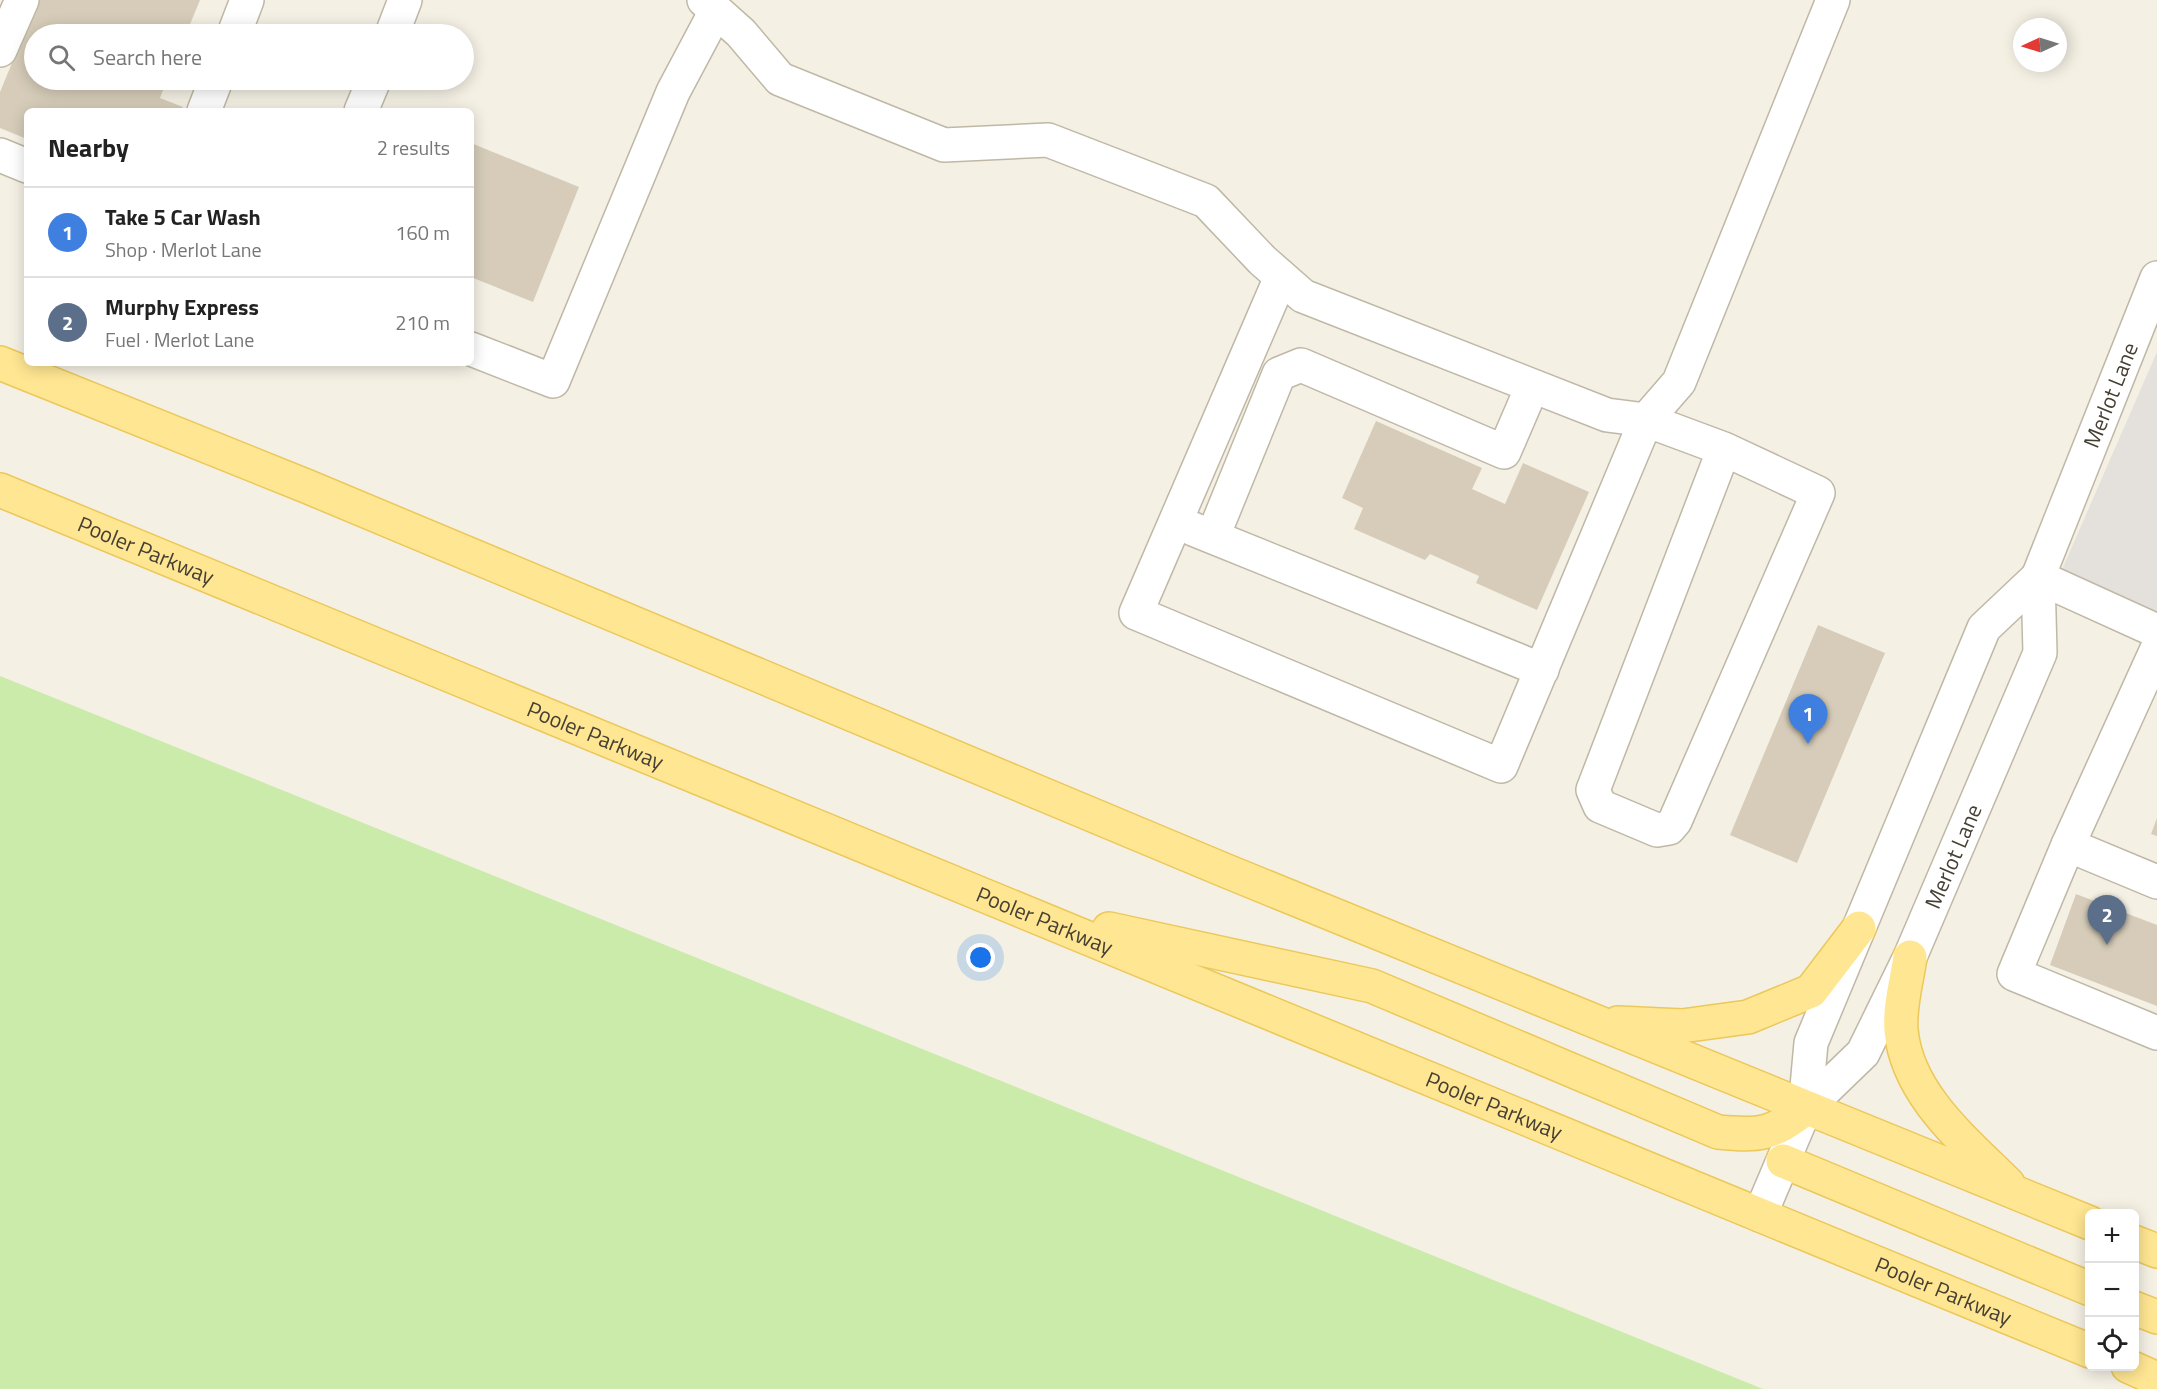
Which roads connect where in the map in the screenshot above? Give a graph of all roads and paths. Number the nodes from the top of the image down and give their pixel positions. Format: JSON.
{"nodes":[{"id":1,"x":22,"y":0,"type":"edge"},
{"id":2,"x":247,"y":0,"type":"edge"},
{"id":3,"x":405,"y":0,"type":"edge"},
{"id":4,"x":1833,"y":0,"type":"edge"},
{"id":5,"x":710,"y":5,"type":"edge"},
{"id":6,"x":238,"y":24,"type":"edge"},
{"id":7,"x":396,"y":24,"type":"edge"},
{"id":8,"x":0,"y":50,"type":"edge"},
{"id":9,"x":212,"y":90,"type":"edge"},
{"id":10,"x":370,"y":90,"type":"edge"},
{"id":11,"x":205,"y":108,"type":"edge"},
{"id":12,"x":362,"y":108,"type":"edge"},
{"id":13,"x":0,"y":155,"type":"edge"},
{"id":14,"x":24,"y":165,"type":"edge"},
{"id":15,"x":1281,"y":277,"type":"junction"},
{"id":16,"x":2157,"y":278,"type":"edge"},
{"id":17,"x":474,"y":350,"type":"edge"},
{"id":18,"x":0,"y":363,"type":"edge"},
{"id":19,"x":1532,"y":387,"type":"junction"},
{"id":20,"x":1646,"y":420,"type":"junction"},
{"id":21,"x":1724,"y":449,"type":"junction"},
{"id":22,"x":0,"y":490,"type":"edge"},
{"id":23,"x":1175,"y":522,"type":"junction"},
{"id":24,"x":1213,"y":536,"type":"junction"},
{"id":25,"x":2038,"y":577,"type":"junction"},
{"id":26,"x":2157,"y":631,"type":"edge"},
{"id":27,"x":2157,"y":649,"type":"edge"},
{"id":28,"x":1542,"y":670,"type":"junction"},
{"id":29,"x":2068,"y":845,"type":"junction"},
{"id":30,"x":2157,"y":882,"type":"edge"},
{"id":31,"x":1025,"y":911,"type":"junction"},
{"id":32,"x":1859,"y":928,"type":"junction"},
{"id":33,"x":1910,"y":957,"type":"junction"},
{"id":34,"x":1594,"y":1022,"type":"junction"},
{"id":35,"x":2157,"y":1033,"type":"edge"},
{"id":36,"x":1805,"y":1109,"type":"junction"},
{"id":37,"x":1783,"y":1161,"type":"junction"},
{"id":38,"x":2018,"y":1194,"type":"junction"},
{"id":39,"x":1760,"y":1215,"type":"junction"},
{"id":40,"x":2085,"y":1221,"type":"edge"},
{"id":41,"x":2139,"y":1244,"type":"edge"},
{"id":42,"x":2157,"y":1251,"type":"edge"},
{"id":43,"x":2085,"y":1287,"type":"edge"},
{"id":44,"x":2139,"y":1310,"type":"edge"},
{"id":45,"x":2157,"y":1317,"type":"edge"},
{"id":46,"x":2085,"y":1349,"type":"edge"},
{"id":47,"x":2139,"y":1371,"type":"edge"},
{"id":48,"x":2157,"y":1378,"type":"edge"}],
"edges":[{"from":1,"to":8,"type":"street"},
{"from":2,"to":6,"type":"street"},
{"from":3,"to":7,"type":"street"},
{"from":4,"to":20,"type":"street"},
{"from":5,"to":15,"type":"street"},
{"from":5,"to":17,"type":"street"},
{"from":9,"to":11,"type":"street"},
{"from":10,"to":12,"type":"street"},
{"from":13,"to":14,"type":"street"},
{"from":15,"to":19,"type":"street"},
{"from":15,"to":23,"type":"street"},
{"from":16,"to":25,"type":"street","name":"Merlot Lane"},
{"from":18,"to":34,"type":"main road"},
{"from":19,"to":20,"type":"street"},
{"from":19,"to":24,"type":"street"},
{"from":20,"to":21,"type":"street"},
{"from":20,"to":28,"type":"street"},
{"from":21,"to":21,"type":"street"},
{"from":22,"to":31,"type":"main road","name":"Pooler Parkway"},
{"from":23,"to":24,"type":"street"},
{"from":23,"to":28,"type":"street"},
{"from":24,"to":28,"type":"street"},
{"from":25,"to":26,"type":"street"},
{"from":25,"to":32,"type":"street","name":"Merlot Lane"},
{"from":25,"to":33,"type":"street","name":"Merlot Lane"},
{"from":27,"to":29,"type":"street"},
{"from":29,"to":30,"type":"street"},
{"from":29,"to":35,"type":"street"},
{"from":31,"to":36,"type":"main road"},
{"from":31,"to":39,"type":"main road","name":"Pooler Parkway"},
{"from":32,"to":34,"type":"main road"},
{"from":32,"to":36,"type":"street","name":"Merlot Lane"},
{"from":33,"to":36,"type":"street","name":"Merlot Lane"},
{"from":33,"to":38,"type":"main road"},
{"from":34,"to":36,"type":"main road"},
{"from":36,"to":37,"type":"street","name":"Merlot Lane"},
{"from":36,"to":38,"type":"main road"},
{"from":37,"to":39,"type":"street","name":"Merlot Lane"},
{"from":37,"to":43,"type":"main road"},
{"from":38,"to":40,"type":"main road"},
{"from":39,"to":46,"type":"main road","name":"Pooler Parkway"},
{"from":41,"to":42,"type":"main road"},
{"from":44,"to":45,"type":"main road"},
{"from":47,"to":48,"type":"main road"}]}
